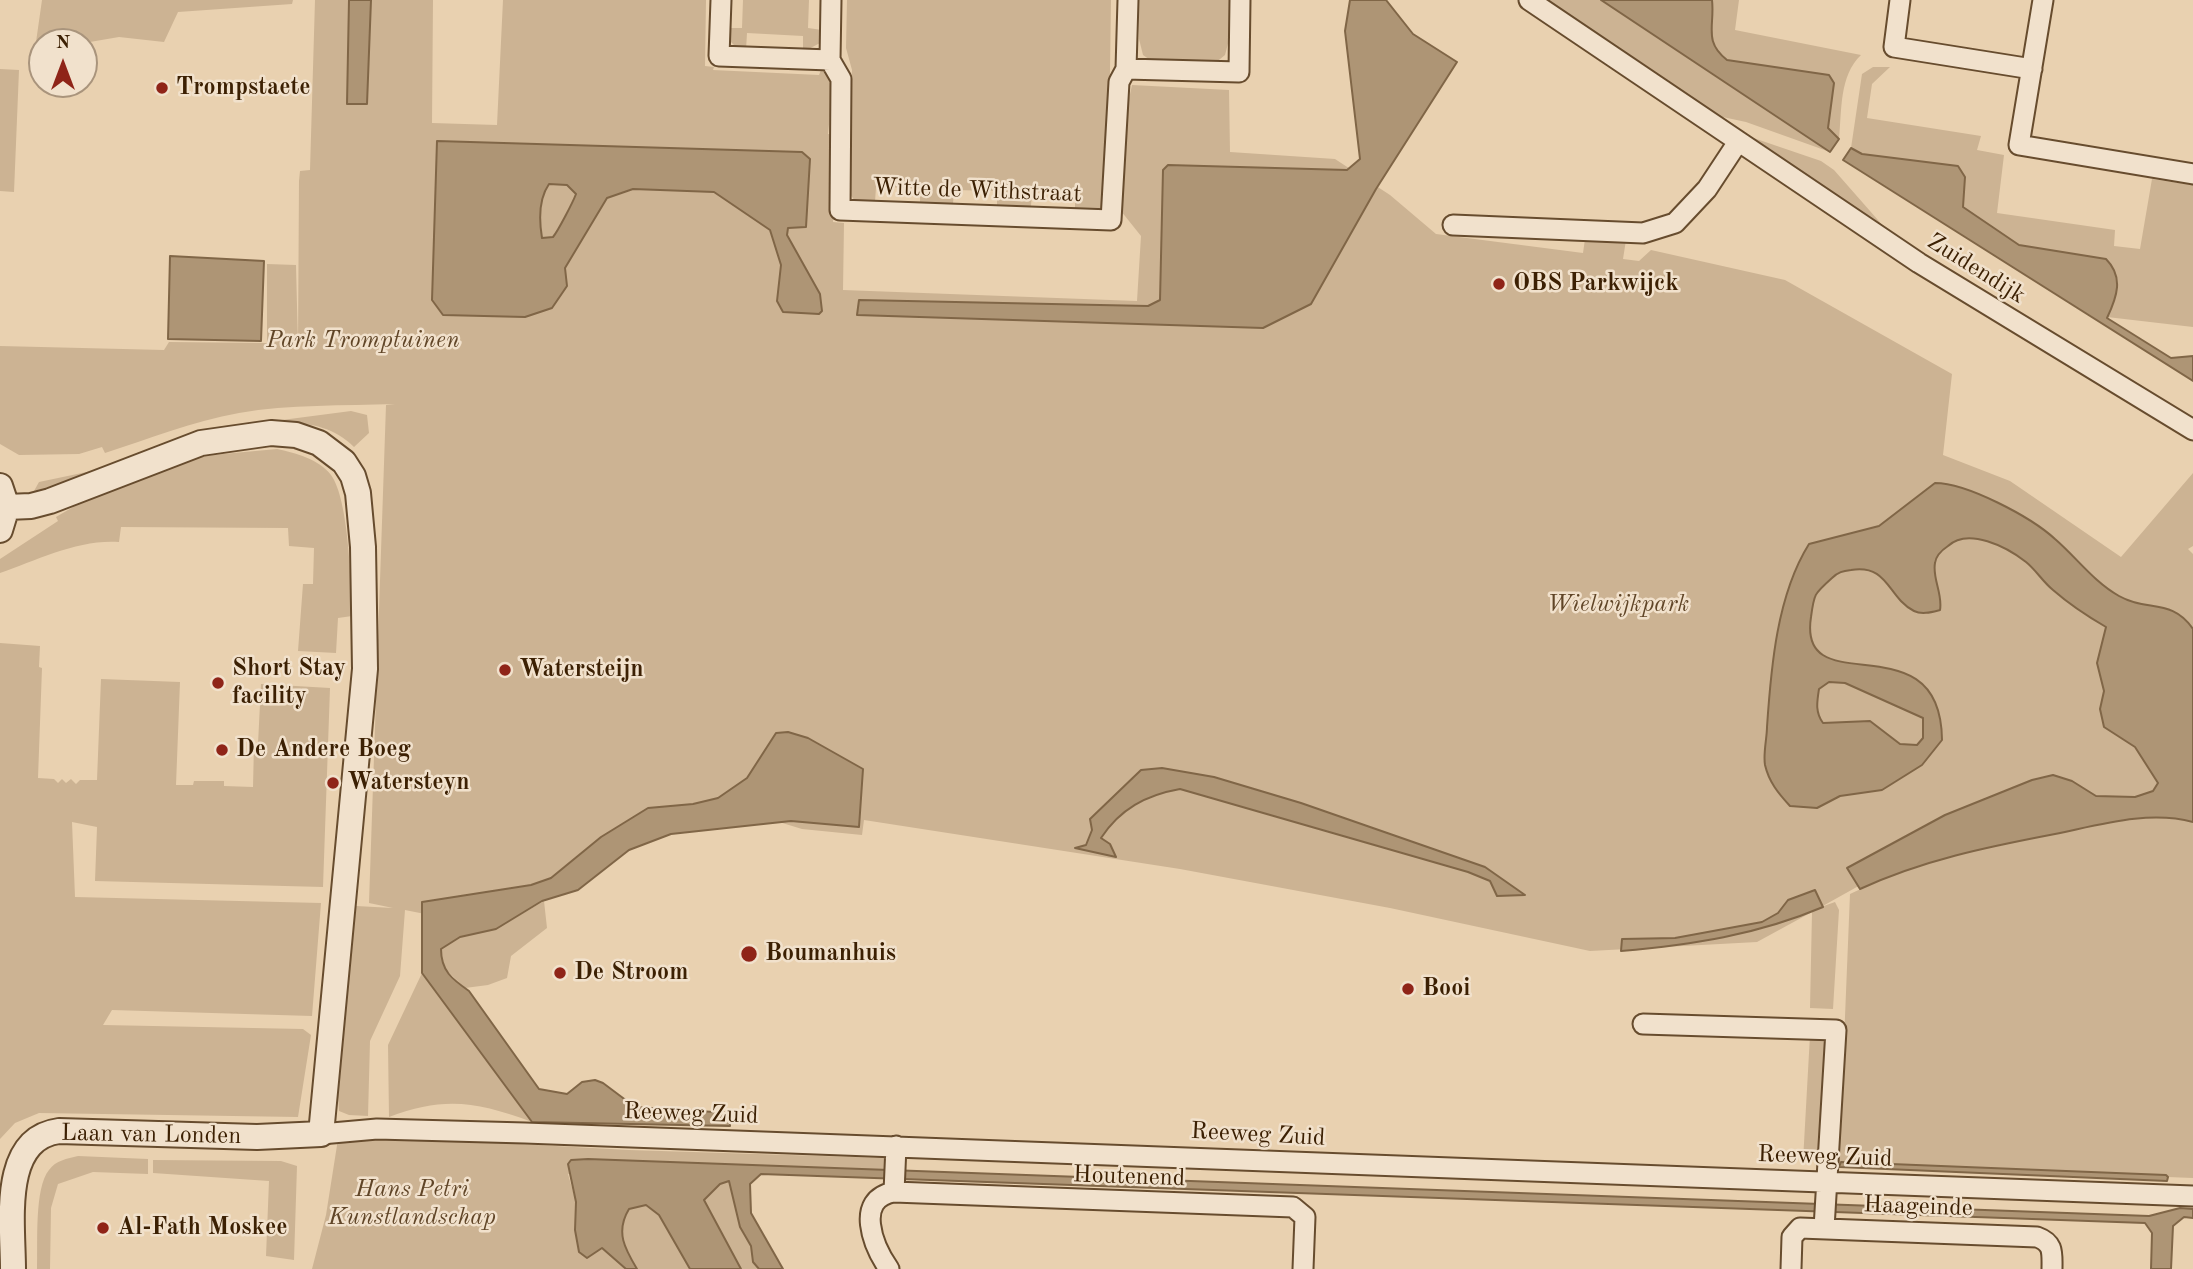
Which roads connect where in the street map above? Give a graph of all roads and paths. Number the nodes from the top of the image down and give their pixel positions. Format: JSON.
{"nodes":[{"id":1,"x":720,"y":0,"type":"edge"},
{"id":2,"x":831,"y":0,"type":"edge"},
{"id":3,"x":1128,"y":0,"type":"edge"},
{"id":4,"x":1240,"y":0,"type":"edge"},
{"id":5,"x":1529,"y":0,"type":"edge"},
{"id":6,"x":1900,"y":0,"type":"edge"},
{"id":7,"x":2043,"y":0,"type":"edge"},
{"id":8,"x":830,"y":61,"type":"junction"},
{"id":9,"x":1126,"y":69,"type":"junction"},
{"id":10,"x":2032,"y":69,"type":"junction"},
{"id":11,"x":1738,"y":142,"type":"junction"},
{"id":12,"x":2193,"y":174,"type":"edge"},
{"id":13,"x":1453,"y":225,"type":"dead end"},
{"id":14,"x":2193,"y":430,"type":"edge"},
{"id":15,"x":2,"y":508,"type":"edge"},
{"id":16,"x":1643,"y":1024,"type":"dead end"},
{"id":17,"x":321,"y":1134,"type":"junction"},
{"id":18,"x":896,"y":1153,"type":"junction"},
{"id":19,"x":1827,"y":1189,"type":"junction"},
{"id":20,"x":894,"y":1192,"type":"junction"},
{"id":21,"x":2193,"y":1196,"type":"edge"},
{"id":22,"x":1825,"y":1223,"type":"junction"},
{"id":23,"x":13,"y":1269,"type":"edge"},
{"id":24,"x":889,"y":1269,"type":"edge"},
{"id":25,"x":1303,"y":1269,"type":"edge"},
{"id":26,"x":1791,"y":1269,"type":"edge"},
{"id":27,"x":2052,"y":1269,"type":"edge"}],
"edges":[{"from":1,"to":8,"type":"street"},
{"from":2,"to":8,"type":"street","name":"Witte de Withstraat"},
{"from":3,"to":9,"type":"street","name":"Witte de Withstraat"},
{"from":4,"to":9,"type":"street"},
{"from":5,"to":11,"type":"street","name":"Zuidendijk"},
{"from":6,"to":10,"type":"street"},
{"from":7,"to":10,"type":"street"},
{"from":8,"to":9,"type":"street","name":"Witte de Withstraat"},
{"from":10,"to":12,"type":"street"},
{"from":11,"to":13,"type":"street"},
{"from":11,"to":14,"type":"street","name":"Zuidendijk"},
{"from":15,"to":17,"type":"street"},
{"from":16,"to":19,"type":"street"},
{"from":17,"to":18,"type":"street","name":"Reeweg Zuid"},
{"from":17,"to":23,"type":"street","name":"Laan van Londen"},
{"from":18,"to":19,"type":"street","name":"Reeweg Zuid"},
{"from":18,"to":20,"type":"street"},
{"from":19,"to":21,"type":"street","name":"Reeweg Zuid"},
{"from":19,"to":22,"type":"street"},
{"from":20,"to":24,"type":"street"},
{"from":20,"to":25,"type":"street","name":"Houtenend"},
{"from":22,"to":26,"type":"street","name":"Haageinde"},
{"from":22,"to":27,"type":"street","name":"Haageinde"}]}
